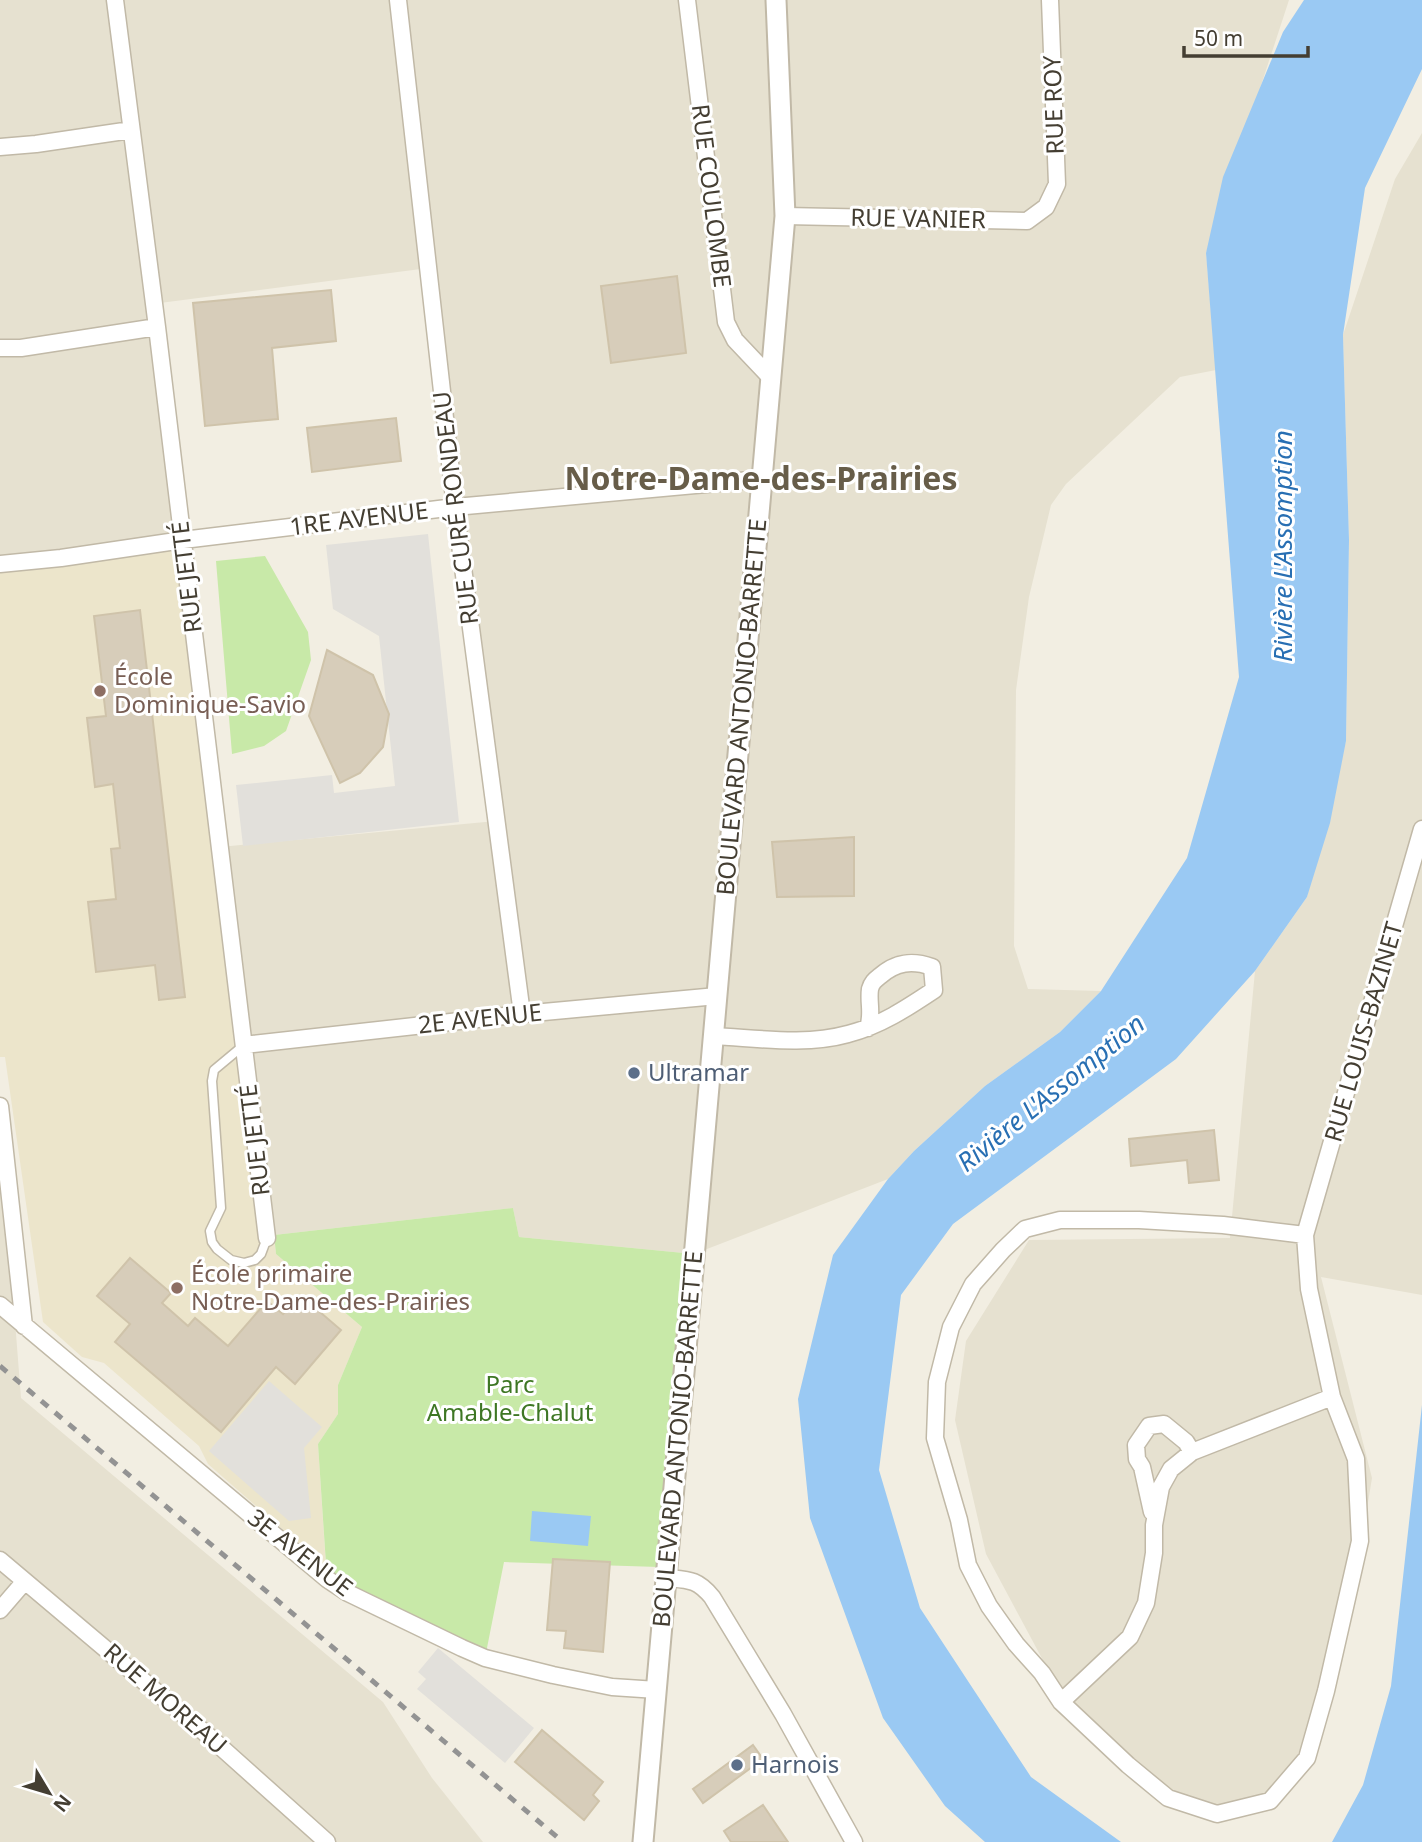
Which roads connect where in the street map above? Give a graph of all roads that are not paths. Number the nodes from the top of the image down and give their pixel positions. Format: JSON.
{"nodes":[{"id":1,"x":115,"y":0,"type":"edge"},
{"id":2,"x":398,"y":0,"type":"edge"},
{"id":3,"x":687,"y":0,"type":"edge"},
{"id":4,"x":776,"y":0,"type":"edge"},
{"id":5,"x":1050,"y":0,"type":"edge"},
{"id":6,"x":131,"y":130,"type":"junction"},
{"id":7,"x":0,"y":147,"type":"edge"},
{"id":8,"x":1046,"y":207,"type":"joint"},
{"id":9,"x":785,"y":216,"type":"junction"},
{"id":10,"x":157,"y":327,"type":"junction"},
{"id":11,"x":0,"y":348,"type":"edge"},
{"id":12,"x":770,"y":377,"type":"junction"},
{"id":13,"x":761,"y":480,"type":"junction"},
{"id":14,"x":455,"y":507,"type":"junction"},
{"id":15,"x":183,"y":540,"type":"junction"},
{"id":16,"x":0,"y":564,"type":"edge"},
{"id":17,"x":1422,"y":829,"type":"edge"},
{"id":18,"x":717,"y":996,"type":"junction"},
{"id":19,"x":522,"y":1014,"type":"junction"},
{"id":20,"x":868,"y":1028,"type":"junction"},
{"id":21,"x":713,"y":1036,"type":"junction"},
{"id":22,"x":244,"y":1045,"type":"junction"},
{"id":23,"x":0,"y":1106,"type":"edge"},
{"id":24,"x":1305,"y":1235,"type":"junction"},
{"id":25,"x":267,"y":1238,"type":"joint"},
{"id":26,"x":0,"y":1306,"type":"edge"},
{"id":27,"x":24,"y":1326,"type":"junction"},
{"id":28,"x":1332,"y":1397,"type":"junction"},
{"id":29,"x":1192,"y":1452,"type":"junction"},
{"id":30,"x":1154,"y":1525,"type":"junction"},
{"id":31,"x":0,"y":1560,"type":"edge"},
{"id":32,"x":667,"y":1578,"type":"junction"},
{"id":33,"x":25,"y":1581,"type":"junction"},
{"id":34,"x":0,"y":1610,"type":"edge"},
{"id":35,"x":657,"y":1690,"type":"junction"},
{"id":36,"x":1060,"y":1702,"type":"junction"},
{"id":37,"x":327,"y":1842,"type":"edge"},
{"id":38,"x":643,"y":1842,"type":"edge"},
{"id":39,"x":854,"y":1842,"type":"edge"}],
"edges":[{"from":1,"to":6,"type":"street","name":"RUE JETTÉ"},
{"from":2,"to":14,"type":"street","name":"RUE CURÉ RONDEAU"},
{"from":3,"to":12,"type":"street","name":"RUE COULOMBE"},
{"from":4,"to":9,"type":"street","name":"BOULEVARD ANTONIO-BARRETTE"},
{"from":5,"to":8,"type":"street","name":"RUE ROY"},
{"from":6,"to":7,"type":"street"},
{"from":6,"to":10,"type":"street","name":"RUE JETTÉ"},
{"from":8,"to":9,"type":"street","name":"RUE VANIER"},
{"from":9,"to":12,"type":"street","name":"BOULEVARD ANTONIO-BARRETTE"},
{"from":10,"to":11,"type":"street"},
{"from":10,"to":15,"type":"street","name":"RUE JETTÉ"},
{"from":12,"to":13,"type":"street","name":"BOULEVARD ANTONIO-BARRETTE"},
{"from":13,"to":14,"type":"street","name":"1RE AVENUE"},
{"from":13,"to":18,"type":"street","name":"BOULEVARD ANTONIO-BARRETTE"},
{"from":14,"to":15,"type":"street","name":"1RE AVENUE"},
{"from":14,"to":19,"type":"street","name":"RUE CURÉ RONDEAU"},
{"from":15,"to":16,"type":"street","name":"1RE AVENUE"},
{"from":15,"to":22,"type":"street","name":"RUE JETTÉ"},
{"from":17,"to":24,"type":"street","name":"RUE LOUIS-BAZINET"},
{"from":18,"to":19,"type":"street","name":"2E AVENUE"},
{"from":18,"to":21,"type":"street","name":"BOULEVARD ANTONIO-BARRETTE"},
{"from":19,"to":22,"type":"street","name":"2E AVENUE"},
{"from":20,"to":20,"type":"street"},
{"from":20,"to":21,"type":"street"},
{"from":21,"to":32,"type":"street","name":"BOULEVARD ANTONIO-BARRETTE"},
{"from":22,"to":25,"type":"street","name":"RUE JETTÉ"},
{"from":22,"to":25,"type":"lane"},
{"from":23,"to":27,"type":"street"},
{"from":24,"to":28,"type":"street","name":"RUE LOUIS-BAZINET"},
{"from":24,"to":36,"type":"street","name":"RUE LOUIS-BAZINET"},
{"from":26,"to":27,"type":"street","name":"3E AVENUE"},
{"from":27,"to":35,"type":"street","name":"3E AVENUE"},
{"from":28,"to":29,"type":"street"},
{"from":28,"to":36,"type":"street","name":"RUE LOUIS-BAZINET"},
{"from":29,"to":30,"type":"street"},
{"from":29,"to":30,"type":"street"},
{"from":30,"to":36,"type":"street"},
{"from":31,"to":33,"type":"street","name":"RUE MOREAU"},
{"from":32,"to":35,"type":"street","name":"BOULEVARD ANTONIO-BARRETTE"},
{"from":32,"to":39,"type":"street"},
{"from":33,"to":34,"type":"street"},
{"from":33,"to":37,"type":"street","name":"RUE MOREAU"},
{"from":35,"to":38,"type":"street","name":"BOULEVARD ANTONIO-BARRETTE"}]}
